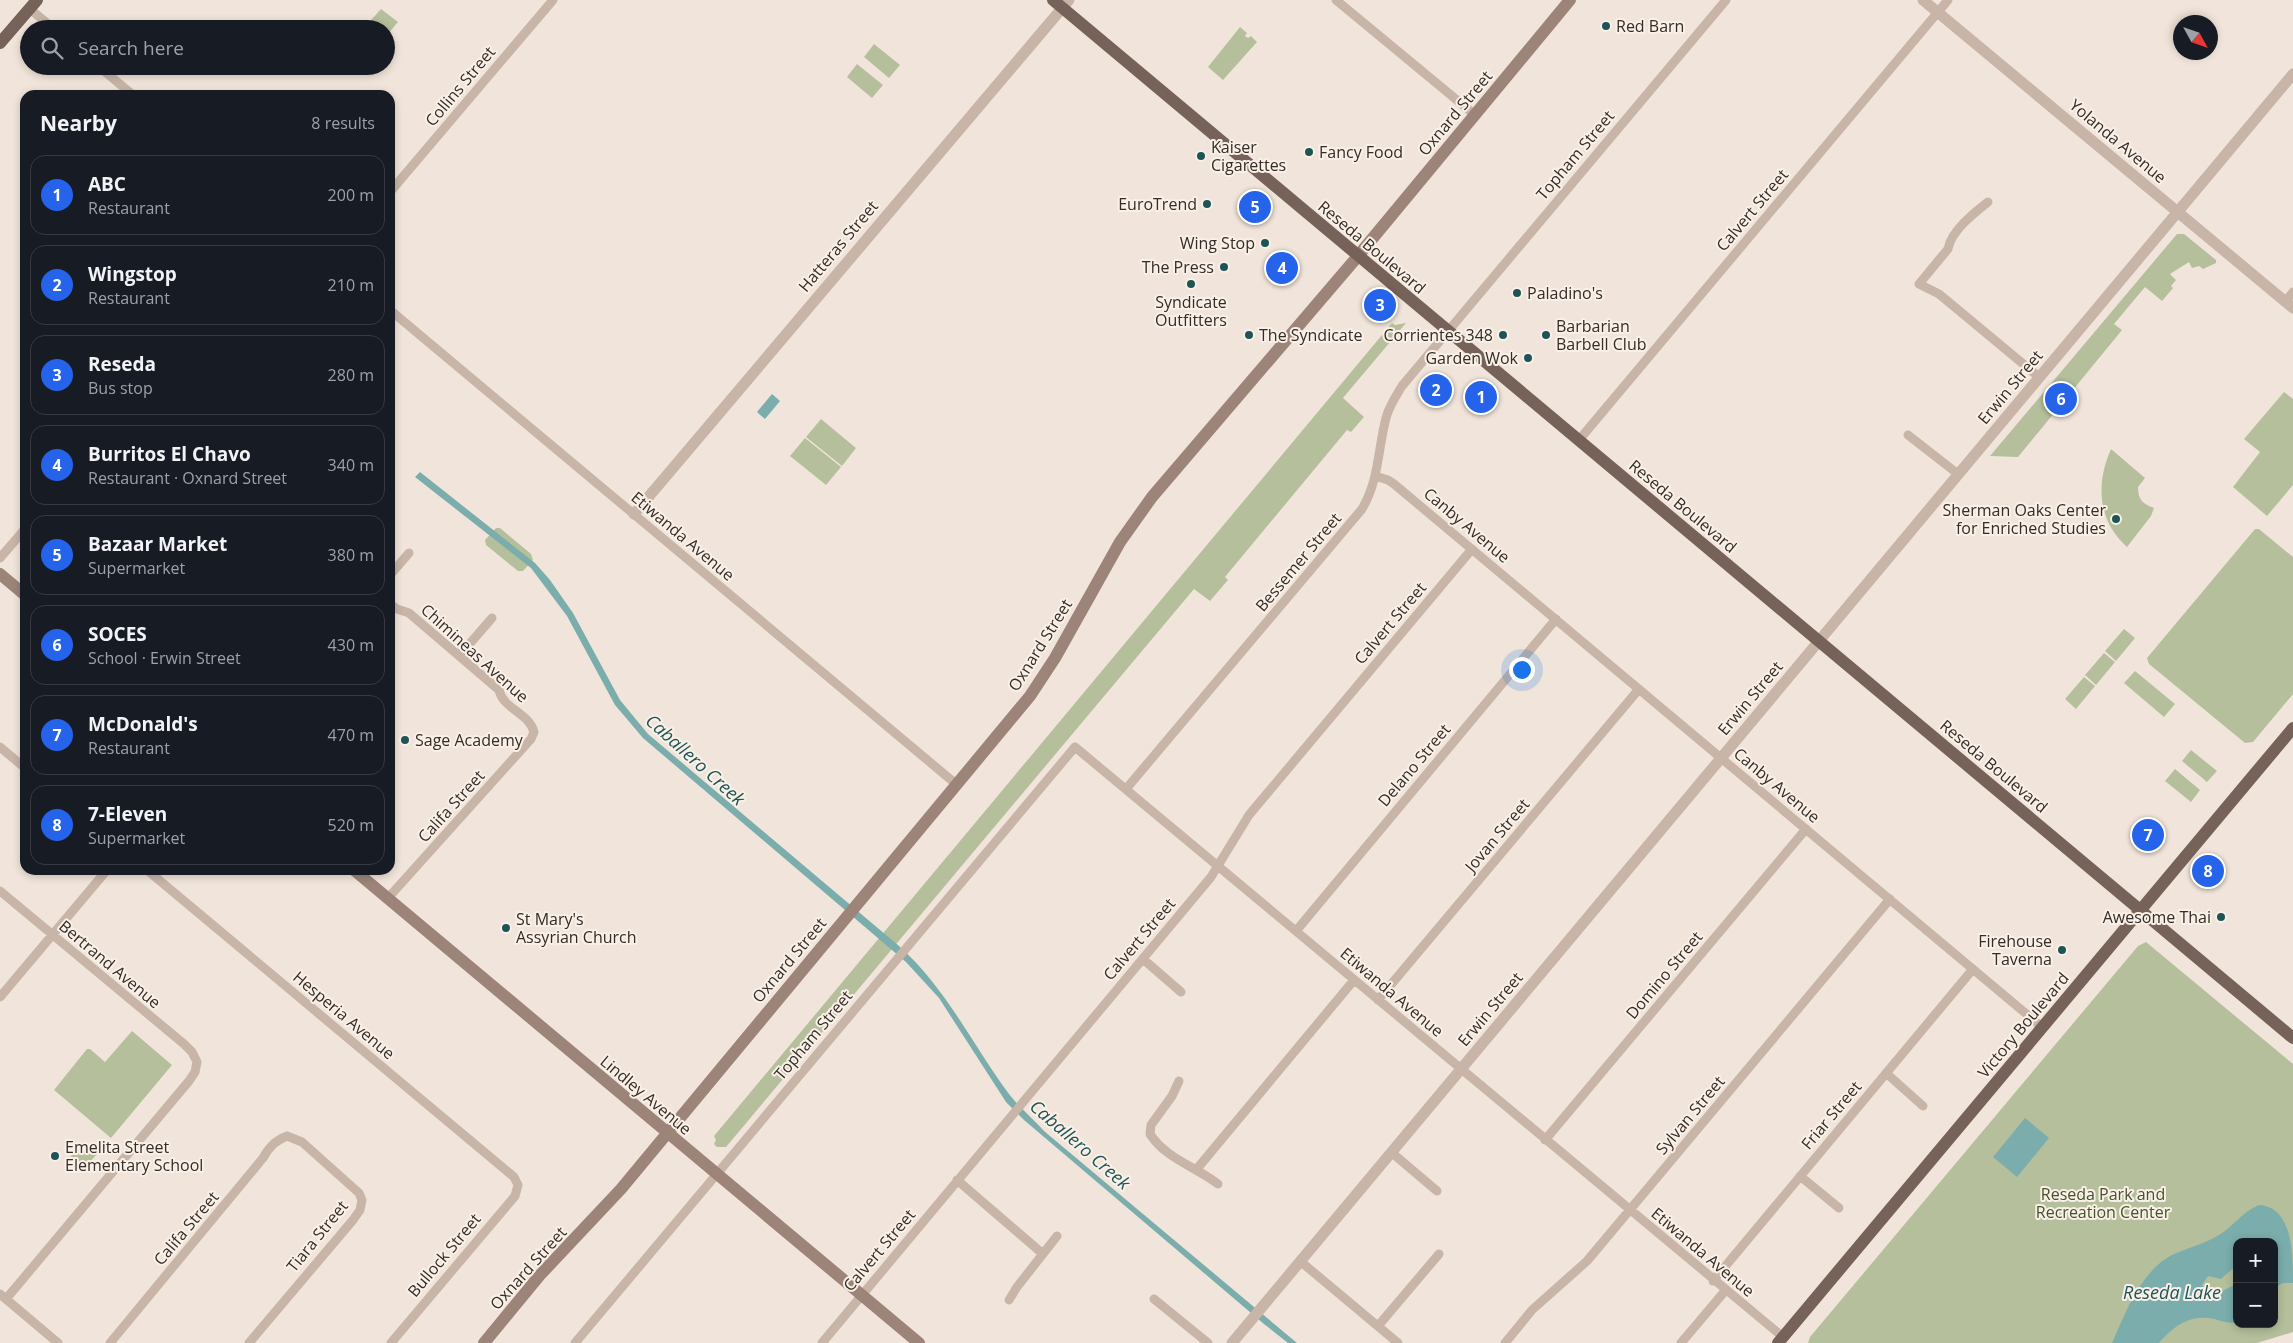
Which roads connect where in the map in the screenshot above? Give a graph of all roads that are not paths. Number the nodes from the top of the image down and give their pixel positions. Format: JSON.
{"nodes":[{"id":1,"x":553,"y":0,"type":"edge"},
{"id":2,"x":1336,"y":0,"type":"edge"},
{"id":3,"x":1570,"y":0,"type":"edge"},
{"id":4,"x":1726,"y":0,"type":"edge"},
{"id":5,"x":1922,"y":0,"type":"edge"},
{"id":6,"x":1948,"y":0,"type":"edge"},
{"id":7,"x":1061,"y":3,"type":"edge"},
{"id":8,"x":34,"y":4,"type":"edge"},
{"id":9,"x":1938,"y":12,"type":"junction"},
{"id":10,"x":20,"y":20,"type":"edge"},
{"id":11,"x":20,"y":20,"type":"edge"},
{"id":12,"x":47,"y":20,"type":"edge"},
{"id":13,"x":0,"y":43,"type":"edge"},
{"id":14,"x":2293,"y":74,"type":"edge"},
{"id":15,"x":109,"y":75,"type":"edge"},
{"id":16,"x":127,"y":90,"type":"edge"},
{"id":17,"x":1475,"y":115,"type":"junction"},
{"id":18,"x":395,"y":186,"type":"edge"},
{"id":19,"x":1988,"y":202,"type":"dead end"},
{"id":20,"x":2178,"y":212,"type":"junction"},
{"id":21,"x":1358,"y":256,"type":"junction"},
{"id":22,"x":2293,"y":292,"type":"edge"},
{"id":23,"x":2289,"y":305,"type":"edge"},
{"id":24,"x":395,"y":314,"type":"edge"},
{"id":25,"x":1447,"y":330,"type":"junction"},
{"id":26,"x":2039,"y":377,"type":"junction"},
{"id":27,"x":1908,"y":435,"type":"dead end"},
{"id":28,"x":1579,"y":440,"type":"junction"},
{"id":29,"x":1958,"y":474,"type":"junction"},
{"id":30,"x":1375,"y":476,"type":"junction"},
{"id":31,"x":634,"y":514,"type":"junction"},
{"id":32,"x":20,"y":535,"type":"edge"},
{"id":33,"x":1472,"y":549,"type":"junction"},
{"id":34,"x":409,"y":553,"type":"dead end"},
{"id":35,"x":0,"y":558,"type":"edge"},
{"id":36,"x":395,"y":568,"type":"edge"},
{"id":37,"x":0,"y":574,"type":"edge"},
{"id":38,"x":20,"y":591,"type":"edge"},
{"id":39,"x":395,"y":608,"type":"edge"},
{"id":40,"x":492,"y":618,"type":"dead end"},
{"id":41,"x":1556,"y":619,"type":"junction"},
{"id":42,"x":1819,"y":641,"type":"junction"},
{"id":43,"x":459,"y":656,"type":"junction"},
{"id":44,"x":1639,"y":689,"type":"junction"},
{"id":45,"x":2293,"y":728,"type":"edge"},
{"id":46,"x":534,"y":732,"type":"joint"},
{"id":47,"x":0,"y":747,"type":"edge"},
{"id":48,"x":1075,"y":747,"type":"joint"},
{"id":49,"x":1721,"y":758,"type":"junction"},
{"id":50,"x":20,"y":764,"type":"edge"},
{"id":51,"x":956,"y":784,"type":"junction"},
{"id":52,"x":1126,"y":789,"type":"junction"},
{"id":53,"x":1806,"y":828,"type":"junction"},
{"id":54,"x":1219,"y":867,"type":"junction"},
{"id":55,"x":103,"y":875,"type":"edge"},
{"id":56,"x":153,"y":875,"type":"edge"},
{"id":57,"x":360,"y":875,"type":"edge"},
{"id":58,"x":0,"y":891,"type":"edge"},
{"id":59,"x":388,"y":898,"type":"junction"},
{"id":60,"x":1890,"y":899,"type":"junction"},
{"id":61,"x":2141,"y":910,"type":"junction"},
{"id":62,"x":1296,"y":930,"type":"junction"},
{"id":63,"x":52,"y":935,"type":"junction"},
{"id":64,"x":1143,"y":958,"type":"junction"},
{"id":65,"x":1973,"y":969,"type":"junction"},
{"id":66,"x":1354,"y":980,"type":"junction"},
{"id":67,"x":1181,"y":992,"type":"dead end"},
{"id":68,"x":0,"y":997,"type":"edge"},
{"id":69,"x":1378,"y":1000,"type":"junction"},
{"id":70,"x":2042,"y":1027,"type":"junction"},
{"id":71,"x":2293,"y":1038,"type":"edge"},
{"id":72,"x":1461,"y":1069,"type":"junction"},
{"id":73,"x":1886,"y":1073,"type":"junction"},
{"id":74,"x":1179,"y":1081,"type":"dead end"},
{"id":75,"x":1923,"y":1106,"type":"dead end"},
{"id":76,"x":667,"y":1134,"type":"junction"},
{"id":77,"x":287,"y":1136,"type":"joint"},
{"id":78,"x":1545,"y":1140,"type":"junction"},
{"id":79,"x":1391,"y":1152,"type":"junction"},
{"id":80,"x":1196,"y":1170,"type":"junction"},
{"id":81,"x":716,"y":1174,"type":"junction"},
{"id":82,"x":1800,"y":1176,"type":"junction"},
{"id":83,"x":957,"y":1180,"type":"junction"},
{"id":84,"x":1218,"y":1184,"type":"dead end"},
{"id":85,"x":518,"y":1185,"type":"joint"},
{"id":86,"x":1438,"y":1191,"type":"dead end"},
{"id":87,"x":1839,"y":1208,"type":"dead end"},
{"id":88,"x":1629,"y":1210,"type":"junction"},
{"id":89,"x":1058,"y":1236,"type":"dead end"},
{"id":90,"x":1043,"y":1254,"type":"junction"},
{"id":91,"x":1439,"y":1254,"type":"dead end"},
{"id":92,"x":1300,"y":1262,"type":"junction"},
{"id":93,"x":1713,"y":1281,"type":"junction"},
{"id":94,"x":1725,"y":1291,"type":"junction"},
{"id":95,"x":861,"y":1295,"type":"junction"},
{"id":96,"x":3,"y":1297,"type":"edge"},
{"id":97,"x":1154,"y":1299,"type":"dead end"},
{"id":98,"x":1010,"y":1300,"type":"dead end"},
{"id":99,"x":1378,"y":1326,"type":"junction"},
{"id":100,"x":1780,"y":1340,"type":"edge"},
{"id":101,"x":58,"y":1343,"type":"edge"},
{"id":102,"x":110,"y":1343,"type":"edge"},
{"id":103,"x":249,"y":1343,"type":"edge"},
{"id":104,"x":391,"y":1343,"type":"edge"},
{"id":105,"x":484,"y":1343,"type":"edge"},
{"id":106,"x":575,"y":1343,"type":"edge"},
{"id":107,"x":822,"y":1343,"type":"edge"},
{"id":108,"x":918,"y":1343,"type":"edge"},
{"id":109,"x":1208,"y":1343,"type":"edge"},
{"id":110,"x":1232,"y":1343,"type":"edge"},
{"id":111,"x":1398,"y":1343,"type":"edge"},
{"id":112,"x":1505,"y":1343,"type":"edge"},
{"id":113,"x":1681,"y":1343,"type":"edge"}],
"edges":[{"from":1,"to":18,"type":"street","name":"Collins Street"},
{"from":2,"to":17,"type":"street"},
{"from":3,"to":17,"type":"main road","name":"Oxnard Street"},
{"from":4,"to":25,"type":"street","name":"Topham Street"},
{"from":5,"to":9,"type":"street","name":"Yolanda Avenue"},
{"from":6,"to":9,"type":"street","name":"Calvert Street"},
{"from":7,"to":21,"type":"main road","name":"Reseda Boulevard"},
{"from":7,"to":31,"type":"street","name":"Hatteras Street"},
{"from":8,"to":11,"type":"main road"},
{"from":8,"to":12,"type":"street"},
{"from":9,"to":20,"type":"street","name":"Yolanda Avenue"},
{"from":9,"to":28,"type":"street","name":"Calvert Street"},
{"from":10,"to":13,"type":"main road"},
{"from":14,"to":20,"type":"street","name":"Erwin Street"},
{"from":15,"to":16,"type":"street"},
{"from":17,"to":21,"type":"main road","name":"Oxnard Street"},
{"from":19,"to":26,"type":"street"},
{"from":20,"to":23,"type":"street","name":"Yolanda Avenue"},
{"from":20,"to":26,"type":"street","name":"Erwin Street"},
{"from":21,"to":25,"type":"main road","name":"Reseda Boulevard"},
{"from":21,"to":51,"type":"main road","name":"Oxnard Street"},
{"from":22,"to":23,"type":"street"},
{"from":24,"to":31,"type":"street","name":"Etiwanda Avenue"},
{"from":25,"to":28,"type":"main road","name":"Reseda Boulevard"},
{"from":25,"to":30,"type":"street","name":"Bessemer Street"},
{"from":26,"to":29,"type":"street","name":"Erwin Street"},
{"from":27,"to":29,"type":"street"},
{"from":28,"to":42,"type":"main road","name":"Reseda Boulevard"},
{"from":29,"to":42,"type":"street","name":"Erwin Street"},
{"from":30,"to":33,"type":"street","name":"Canby Avenue"},
{"from":30,"to":52,"type":"street","name":"Bessemer Street"},
{"from":31,"to":51,"type":"street","name":"Etiwanda Avenue"},
{"from":32,"to":35,"type":"street"},
{"from":33,"to":41,"type":"street","name":"Canby Avenue"},
{"from":33,"to":54,"type":"street","name":"Calvert Street"},
{"from":34,"to":36,"type":"street"},
{"from":37,"to":38,"type":"main road"},
{"from":39,"to":43,"type":"street","name":"Chimineas Avenue"},
{"from":40,"to":43,"type":"street"},
{"from":41,"to":44,"type":"street","name":"Canby Avenue"},
{"from":41,"to":62,"type":"street","name":"Delano Street"},
{"from":42,"to":49,"type":"street","name":"Erwin Street"},
{"from":42,"to":61,"type":"main road","name":"Reseda Boulevard"},
{"from":43,"to":46,"type":"street","name":"Chimineas Avenue"},
{"from":44,"to":49,"type":"street","name":"Canby Avenue"},
{"from":44,"to":69,"type":"street","name":"Jovan Street"},
{"from":45,"to":61,"type":"main road","name":"Victory Boulevard"},
{"from":46,"to":59,"type":"street","name":"Califa Street"},
{"from":47,"to":50,"type":"street"},
{"from":48,"to":52,"type":"street","name":"Etiwanda Avenue"},
{"from":48,"to":81,"type":"street","name":"Topham Street"},
{"from":49,"to":53,"type":"street","name":"Canby Avenue"},
{"from":49,"to":72,"type":"street","name":"Erwin Street"},
{"from":51,"to":76,"type":"main road","name":"Oxnard Street"},
{"from":52,"to":54,"type":"street","name":"Etiwanda Avenue"},
{"from":53,"to":60,"type":"street","name":"Canby Avenue"},
{"from":53,"to":78,"type":"street","name":"Domino Street"},
{"from":54,"to":62,"type":"street","name":"Etiwanda Avenue"},
{"from":54,"to":64,"type":"street","name":"Calvert Street"},
{"from":55,"to":63,"type":"street"},
{"from":56,"to":85,"type":"street","name":"Hesperia Avenue"},
{"from":57,"to":59,"type":"main road","name":"Lindley Avenue"},
{"from":58,"to":63,"type":"street","name":"Bertrand Avenue"},
{"from":59,"to":76,"type":"main road","name":"Lindley Avenue"},
{"from":60,"to":65,"type":"street","name":"Canby Avenue"},
{"from":60,"to":88,"type":"street","name":"Sylvan Street"},
{"from":61,"to":70,"type":"main road","name":"Victory Boulevard"},
{"from":61,"to":71,"type":"main road","name":"Reseda Boulevard"},
{"from":62,"to":66,"type":"street","name":"Etiwanda Avenue"},
{"from":63,"to":68,"type":"street"},
{"from":63,"to":96,"type":"street","name":"Bertrand Avenue"},
{"from":64,"to":67,"type":"street"},
{"from":64,"to":83,"type":"street","name":"Calvert Street"},
{"from":65,"to":70,"type":"street","name":"Canby Avenue"},
{"from":65,"to":73,"type":"street","name":"Friar Street"},
{"from":66,"to":69,"type":"street","name":"Etiwanda Avenue"},
{"from":66,"to":80,"type":"street"},
{"from":69,"to":72,"type":"street","name":"Etiwanda Avenue"},
{"from":70,"to":100,"type":"main road","name":"Victory Boulevard"},
{"from":72,"to":78,"type":"street","name":"Etiwanda Avenue"},
{"from":72,"to":79,"type":"street","name":"Erwin Street"},
{"from":73,"to":75,"type":"street"},
{"from":73,"to":82,"type":"street","name":"Friar Street"},
{"from":74,"to":80,"type":"street"},
{"from":76,"to":81,"type":"main road","name":"Lindley Avenue"},
{"from":76,"to":105,"type":"main road","name":"Oxnard Street"},
{"from":77,"to":102,"type":"street","name":"Califa Street"},
{"from":77,"to":103,"type":"street","name":"Tiara Street"},
{"from":78,"to":88,"type":"street","name":"Etiwanda Avenue"},
{"from":79,"to":86,"type":"street"},
{"from":79,"to":92,"type":"street","name":"Erwin Street"},
{"from":80,"to":84,"type":"street"},
{"from":81,"to":95,"type":"main road","name":"Lindley Avenue"},
{"from":81,"to":106,"type":"street","name":"Topham Street"},
{"from":82,"to":87,"type":"street"},
{"from":82,"to":93,"type":"street","name":"Friar Street"},
{"from":83,"to":90,"type":"street"},
{"from":83,"to":95,"type":"street","name":"Calvert Street"},
{"from":85,"to":104,"type":"street","name":"Bullock Street"},
{"from":88,"to":93,"type":"street","name":"Etiwanda Avenue"},
{"from":88,"to":112,"type":"street","name":"Sylvan Street"},
{"from":89,"to":90,"type":"street"},
{"from":90,"to":98,"type":"street"},
{"from":91,"to":99,"type":"street"},
{"from":92,"to":99,"type":"street"},
{"from":92,"to":110,"type":"street","name":"Erwin Street"},
{"from":93,"to":94,"type":"street","name":"Etiwanda Avenue"},
{"from":94,"to":100,"type":"street","name":"Etiwanda Avenue"},
{"from":94,"to":113,"type":"street"},
{"from":95,"to":107,"type":"street","name":"Calvert Street"},
{"from":95,"to":108,"type":"main road","name":"Lindley Avenue"},
{"from":96,"to":101,"type":"street"},
{"from":97,"to":109,"type":"street"},
{"from":99,"to":111,"type":"street"}]}
